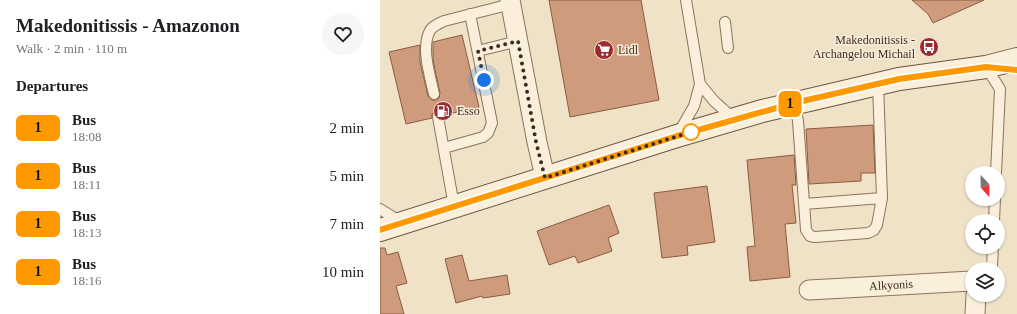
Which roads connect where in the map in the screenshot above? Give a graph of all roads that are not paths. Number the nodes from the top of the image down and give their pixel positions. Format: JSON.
{"nodes":[{"id":1,"x":686,"y":0,"type":"edge"},
{"id":2,"x":511,"y":2,"type":"edge"},
{"id":3,"x":470,"y":14,"type":"junction"},
{"id":4,"x":725,"y":22,"type":"dead end"},
{"id":5,"x":518,"y":41,"type":"junction"},
{"id":6,"x":728,"y":48,"type":"dead end"},
{"id":7,"x":478,"y":51,"type":"junction"},
{"id":8,"x":1017,"y":59,"type":"edge"},
{"id":9,"x":986,"y":67,"type":"junction"},
{"id":10,"x":1017,"y":70,"type":"edge"},
{"id":11,"x":878,"y":83,"type":"junction"},
{"id":12,"x":700,"y":84,"type":"junction"},
{"id":13,"x":434,"y":94,"type":"dead end"},
{"id":14,"x":794,"y":103,"type":"junction"},
{"id":15,"x":438,"y":117,"type":"dead end"},
{"id":16,"x":734,"y":119,"type":"junction"},
{"id":17,"x":677,"y":136,"type":"junction"},
{"id":18,"x":444,"y":148,"type":"junction"},
{"id":19,"x":996,"y":166,"type":"edge"},
{"id":20,"x":545,"y":178,"type":"junction"},
{"id":21,"x":882,"y":198,"type":"junction"},
{"id":22,"x":804,"y":204,"type":"junction"},
{"id":23,"x":454,"y":206,"type":"junction"},
{"id":24,"x":380,"y":209,"type":"edge"},
{"id":25,"x":403,"y":223,"type":"junction"},
{"id":26,"x":380,"y":230,"type":"edge"},
{"id":27,"x":965,"y":281,"type":"edge"},
{"id":28,"x":809,"y":290,"type":"dead end"},
{"id":29,"x":976,"y":302,"type":"edge"},
{"id":30,"x":976,"y":314,"type":"edge"}],
"edges":[{"from":1,"to":12,"type":"lane"},
{"from":2,"to":3,"type":"lane"},
{"from":2,"to":5,"type":"street"},
{"from":3,"to":7,"type":"lane"},
{"from":3,"to":13,"type":"lane"},
{"from":4,"to":6,"type":"lane"},
{"from":5,"to":7,"type":"lane"},
{"from":5,"to":20,"type":"street"},
{"from":7,"to":18,"type":"lane"},
{"from":8,"to":9,"type":"main road"},
{"from":9,"to":10,"type":"main road"},
{"from":9,"to":11,"type":"main road"},
{"from":9,"to":19,"type":"lane"},
{"from":11,"to":14,"type":"main road"},
{"from":11,"to":21,"type":"lane"},
{"from":12,"to":16,"type":"lane"},
{"from":12,"to":17,"type":"lane"},
{"from":14,"to":16,"type":"main road"},
{"from":14,"to":22,"type":"lane"},
{"from":15,"to":18,"type":"lane"},
{"from":16,"to":17,"type":"main road"},
{"from":17,"to":20,"type":"main road"},
{"from":18,"to":23,"type":"lane"},
{"from":20,"to":23,"type":"main road"},
{"from":21,"to":22,"type":"lane"},
{"from":21,"to":22,"type":"lane"},
{"from":23,"to":25,"type":"main road"},
{"from":24,"to":25,"type":"lane"},
{"from":25,"to":26,"type":"main road"},
{"from":27,"to":28,"type":"street","name":"Alkyonis"},
{"from":29,"to":30,"type":"street"}]}
